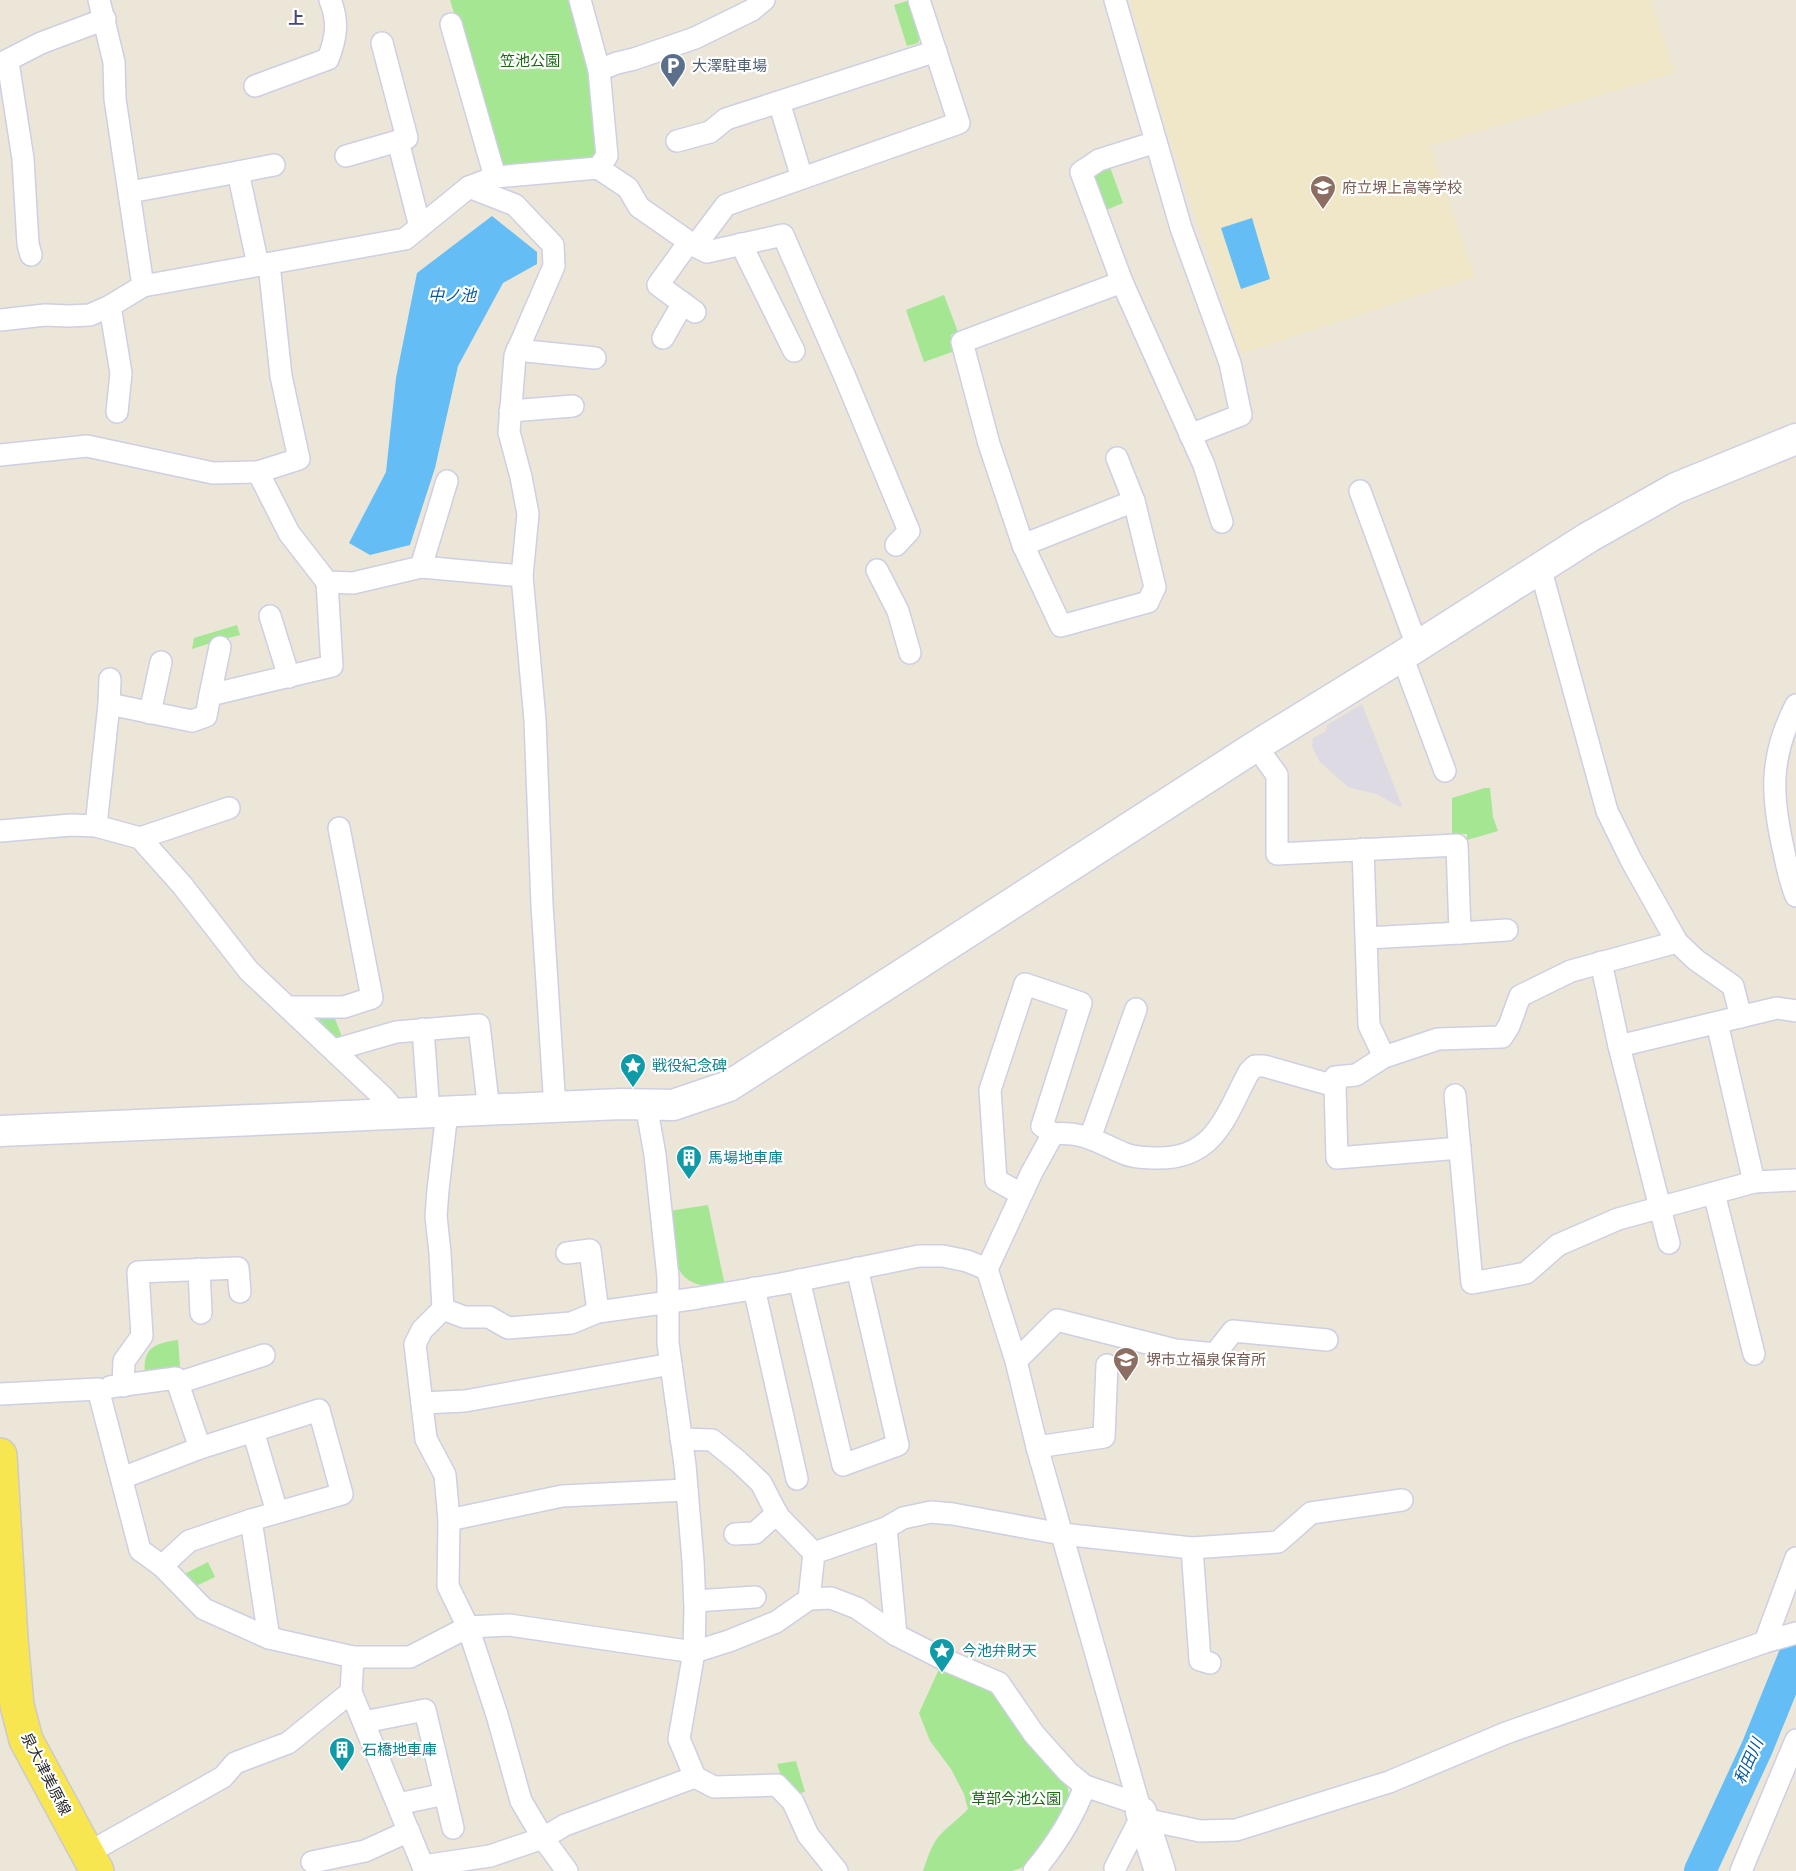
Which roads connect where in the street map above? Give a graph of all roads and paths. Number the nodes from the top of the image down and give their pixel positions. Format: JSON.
{"nodes":[{"id":1,"x":330,"y":0,"type":"edge"},
{"id":2,"x":580,"y":0,"type":"edge"},
{"id":3,"x":764,"y":0,"type":"edge"},
{"id":4,"x":919,"y":0,"type":"edge"},
{"id":5,"x":1115,"y":0,"type":"edge"},
{"id":6,"x":102,"y":9,"type":"edge"},
{"id":7,"x":451,"y":24,"type":"dead end"},
{"id":8,"x":382,"y":43,"type":"dead end"},
{"id":9,"x":936,"y":51,"type":"junction"},
{"id":10,"x":4,"y":63,"type":"edge"},
{"id":11,"x":599,"y":70,"type":"junction"},
{"id":12,"x":255,"y":86,"type":"dead end"},
{"id":13,"x":779,"y":102,"type":"junction"},
{"id":14,"x":398,"y":141,"type":"junction"},
{"id":15,"x":677,"y":141,"type":"dead end"},
{"id":16,"x":1156,"y":142,"type":"junction"},
{"id":17,"x":346,"y":156,"type":"dead end"},
{"id":18,"x":274,"y":165,"type":"dead end"},
{"id":19,"x":598,"y":168,"type":"junction"},
{"id":20,"x":238,"y":172,"type":"junction"},
{"id":21,"x":495,"y":177,"type":"junction"},
{"id":22,"x":802,"y":178,"type":"junction"},
{"id":23,"x":469,"y":187,"type":"junction"},
{"id":24,"x":130,"y":192,"type":"junction"},
{"id":25,"x":420,"y":227,"type":"junction"},
{"id":26,"x":692,"y":244,"type":"junction"},
{"id":27,"x":741,"y":244,"type":"junction"},
{"id":28,"x":31,"y":255,"type":"dead end"},
{"id":29,"x":264,"y":264,"type":"junction"},
{"id":30,"x":1122,"y":282,"type":"junction"},
{"id":31,"x":143,"y":286,"type":"junction"},
{"id":32,"x":110,"y":306,"type":"junction"},
{"id":33,"x":0,"y":320,"type":"edge"},
{"id":34,"x":663,"y":338,"type":"dead end"},
{"id":35,"x":517,"y":350,"type":"junction"},
{"id":36,"x":794,"y":351,"type":"dead end"},
{"id":37,"x":595,"y":358,"type":"dead end"},
{"id":38,"x":573,"y":406,"type":"dead end"},
{"id":39,"x":510,"y":411,"type":"junction"},
{"id":40,"x":117,"y":412,"type":"dead end"},
{"id":41,"x":1190,"y":435,"type":"junction"},
{"id":42,"x":1796,"y":439,"type":"edge"},
{"id":43,"x":0,"y":455,"type":"edge"},
{"id":44,"x":1117,"y":458,"type":"dead end"},
{"id":45,"x":258,"y":472,"type":"junction"},
{"id":46,"x":447,"y":481,"type":"dead end"},
{"id":47,"x":1360,"y":491,"type":"dead end"},
{"id":48,"x":1134,"y":501,"type":"junction"},
{"id":49,"x":1222,"y":522,"type":"dead end"},
{"id":50,"x":896,"y":545,"type":"dead end"},
{"id":51,"x":1023,"y":545,"type":"junction"},
{"id":52,"x":421,"y":567,"type":"junction"},
{"id":53,"x":1540,"y":567,"type":"junction"},
{"id":54,"x":877,"y":570,"type":"dead end"},
{"id":55,"x":522,"y":576,"type":"junction"},
{"id":56,"x":327,"y":582,"type":"junction"},
{"id":57,"x":270,"y":616,"type":"dead end"},
{"id":58,"x":219,"y":647,"type":"dead end"},
{"id":59,"x":1410,"y":651,"type":"junction"},
{"id":60,"x":910,"y":653,"type":"dead end"},
{"id":61,"x":161,"y":662,"type":"dead end"},
{"id":62,"x":289,"y":677,"type":"junction"},
{"id":63,"x":110,"y":679,"type":"dead end"},
{"id":64,"x":210,"y":695,"type":"junction"},
{"id":65,"x":109,"y":704,"type":"junction"},
{"id":66,"x":1796,"y":705,"type":"edge"},
{"id":67,"x":150,"y":713,"type":"junction"},
{"id":68,"x":1256,"y":746,"type":"junction"},
{"id":69,"x":1445,"y":771,"type":"dead end"},
{"id":70,"x":229,"y":808,"type":"dead end"},
{"id":71,"x":96,"y":826,"type":"junction"},
{"id":72,"x":339,"y":828,"type":"dead end"},
{"id":73,"x":0,"y":831,"type":"edge"},
{"id":74,"x":140,"y":838,"type":"junction"},
{"id":75,"x":1363,"y":849,"type":"junction"},
{"id":76,"x":1796,"y":896,"type":"edge"},
{"id":77,"x":1507,"y":930,"type":"dead end"},
{"id":78,"x":1460,"y":933,"type":"junction"},
{"id":79,"x":1366,"y":938,"type":"junction"},
{"id":80,"x":1677,"y":942,"type":"junction"},
{"id":81,"x":1601,"y":962,"type":"junction"},
{"id":82,"x":288,"y":1007,"type":"junction"},
{"id":83,"x":1136,"y":1009,"type":"dead end"},
{"id":84,"x":1796,"y":1011,"type":"edge"},
{"id":85,"x":1741,"y":1017,"type":"junction"},
{"id":86,"x":1717,"y":1023,"type":"junction"},
{"id":87,"x":423,"y":1029,"type":"junction"},
{"id":88,"x":1619,"y":1046,"type":"junction"},
{"id":89,"x":334,"y":1050,"type":"junction"},
{"id":90,"x":1384,"y":1056,"type":"junction"},
{"id":91,"x":1335,"y":1086,"type":"junction"},
{"id":92,"x":1455,"y":1095,"type":"dead end"},
{"id":93,"x":646,"y":1104,"type":"junction"},
{"id":94,"x":555,"y":1108,"type":"junction"},
{"id":95,"x":489,"y":1111,"type":"junction"},
{"id":96,"x":438,"y":1113,"type":"junction"},
{"id":97,"x":398,"y":1114,"type":"junction"},
{"id":98,"x":0,"y":1131,"type":"edge"},
{"id":99,"x":1053,"y":1134,"type":"junction"},
{"id":100,"x":1090,"y":1138,"type":"junction"},
{"id":101,"x":1460,"y":1148,"type":"junction"},
{"id":102,"x":1796,"y":1180,"type":"edge"},
{"id":103,"x":1754,"y":1182,"type":"junction"},
{"id":104,"x":1714,"y":1193,"type":"junction"},
{"id":105,"x":1022,"y":1194,"type":"junction"},
{"id":106,"x":1660,"y":1207,"type":"junction"},
{"id":107,"x":1669,"y":1243,"type":"dead end"},
{"id":108,"x":567,"y":1253,"type":"dead end"},
{"id":109,"x":857,"y":1268,"type":"junction"},
{"id":110,"x":199,"y":1269,"type":"junction"},
{"id":111,"x":987,"y":1269,"type":"junction"},
{"id":112,"x":799,"y":1280,"type":"junction"},
{"id":113,"x":754,"y":1288,"type":"junction"},
{"id":114,"x":240,"y":1292,"type":"dead end"},
{"id":115,"x":668,"y":1303,"type":"junction"},
{"id":116,"x":442,"y":1309,"type":"junction"},
{"id":117,"x":598,"y":1312,"type":"junction"},
{"id":118,"x":201,"y":1313,"type":"dead end"},
{"id":119,"x":1328,"y":1340,"type":"dead end"},
{"id":120,"x":1754,"y":1354,"type":"dead end"},
{"id":121,"x":264,"y":1355,"type":"dead end"},
{"id":122,"x":1016,"y":1361,"type":"junction"},
{"id":123,"x":671,"y":1364,"type":"junction"},
{"id":124,"x":1107,"y":1365,"type":"dead end"},
{"id":125,"x":178,"y":1383,"type":"junction"},
{"id":126,"x":123,"y":1386,"type":"junction"},
{"id":127,"x":98,"y":1389,"type":"junction"},
{"id":128,"x":0,"y":1394,"type":"edge"},
{"id":129,"x":422,"y":1402,"type":"junction"},
{"id":130,"x":253,"y":1431,"type":"junction"},
{"id":131,"x":681,"y":1439,"type":"junction"},
{"id":132,"x":1036,"y":1447,"type":"junction"},
{"id":133,"x":200,"y":1448,"type":"junction"},
{"id":134,"x":0,"y":1455,"type":"edge"},
{"id":135,"x":122,"y":1478,"type":"junction"},
{"id":136,"x":796,"y":1479,"type":"dead end"},
{"id":137,"x":687,"y":1490,"type":"junction"},
{"id":138,"x":1402,"y":1500,"type":"dead end"},
{"id":139,"x":276,"y":1512,"type":"junction"},
{"id":140,"x":777,"y":1513,"type":"junction"},
{"id":141,"x":251,"y":1520,"type":"junction"},
{"id":142,"x":449,"y":1520,"type":"junction"},
{"id":143,"x":886,"y":1528,"type":"junction"},
{"id":144,"x":735,"y":1534,"type":"dead end"},
{"id":145,"x":1062,"y":1534,"type":"junction"},
{"id":146,"x":1192,"y":1548,"type":"junction"},
{"id":147,"x":814,"y":1553,"type":"junction"},
{"id":148,"x":1796,"y":1558,"type":"edge"},
{"id":149,"x":162,"y":1566,"type":"junction"},
{"id":150,"x":755,"y":1598,"type":"dead end"},
{"id":151,"x":809,"y":1599,"type":"junction"},
{"id":152,"x":695,"y":1601,"type":"junction"},
{"id":153,"x":468,"y":1626,"type":"junction"},
{"id":154,"x":1796,"y":1633,"type":"edge"},
{"id":155,"x":896,"y":1635,"type":"junction"},
{"id":156,"x":269,"y":1638,"type":"junction"},
{"id":157,"x":5,"y":1639,"type":"edge"},
{"id":158,"x":1769,"y":1641,"type":"junction"},
{"id":159,"x":694,"y":1652,"type":"junction"},
{"id":160,"x":353,"y":1657,"type":"junction"},
{"id":161,"x":1210,"y":1663,"type":"dead end"},
{"id":162,"x":351,"y":1692,"type":"junction"},
{"id":163,"x":364,"y":1722,"type":"junction"},
{"id":164,"x":1796,"y":1740,"type":"edge"},
{"id":165,"x":694,"y":1777,"type":"junction"},
{"id":166,"x":1085,"y":1786,"type":"junction"},
{"id":167,"x":445,"y":1794,"type":"junction"},
{"id":168,"x":398,"y":1804,"type":"junction"},
{"id":169,"x":1141,"y":1812,"type":"junction"},
{"id":170,"x":453,"y":1828,"type":"dead end"},
{"id":171,"x":409,"y":1831,"type":"junction"},
{"id":172,"x":543,"y":1838,"type":"junction"},
{"id":173,"x":92,"y":1862,"type":"edge"},
{"id":174,"x":312,"y":1862,"type":"dead end"},
{"id":175,"x":1115,"y":1868,"type":"dead end"},
{"id":176,"x":424,"y":1869,"type":"edge"},
{"id":177,"x":567,"y":1871,"type":"edge"},
{"id":178,"x":837,"y":1871,"type":"edge"},
{"id":179,"x":1034,"y":1871,"type":"edge"},
{"id":180,"x":1160,"y":1871,"type":"edge"},
{"id":181,"x":1741,"y":1871,"type":"edge"}],
"edges":[{"from":1,"to":12,"type":"street"},
{"from":2,"to":11,"type":"street"},
{"from":3,"to":11,"type":"street"},
{"from":4,"to":9,"type":"street"},
{"from":5,"to":16,"type":"street"},
{"from":6,"to":10,"type":"street"},
{"from":6,"to":24,"type":"street"},
{"from":7,"to":21,"type":"street"},
{"from":8,"to":14,"type":"street"},
{"from":9,"to":13,"type":"street"},
{"from":9,"to":22,"type":"street"},
{"from":10,"to":28,"type":"street"},
{"from":11,"to":19,"type":"street"},
{"from":13,"to":15,"type":"street"},
{"from":13,"to":22,"type":"street"},
{"from":14,"to":17,"type":"street"},
{"from":14,"to":25,"type":"street"},
{"from":16,"to":30,"type":"street"},
{"from":16,"to":41,"type":"street"},
{"from":18,"to":20,"type":"street"},
{"from":19,"to":21,"type":"street"},
{"from":19,"to":26,"type":"street"},
{"from":20,"to":24,"type":"street"},
{"from":20,"to":29,"type":"street"},
{"from":21,"to":23,"type":"street"},
{"from":22,"to":26,"type":"street"},
{"from":23,"to":25,"type":"street"},
{"from":23,"to":35,"type":"street"},
{"from":24,"to":31,"type":"street"},
{"from":25,"to":29,"type":"street"},
{"from":26,"to":27,"type":"street"},
{"from":26,"to":34,"type":"street"},
{"from":27,"to":36,"type":"street"},
{"from":27,"to":50,"type":"street"},
{"from":29,"to":31,"type":"street"},
{"from":29,"to":45,"type":"street"},
{"from":30,"to":41,"type":"street"},
{"from":30,"to":51,"type":"street"},
{"from":31,"to":32,"type":"street"},
{"from":32,"to":33,"type":"street"},
{"from":32,"to":40,"type":"street"},
{"from":35,"to":37,"type":"street"},
{"from":35,"to":39,"type":"street"},
{"from":38,"to":39,"type":"street"},
{"from":39,"to":55,"type":"street"},
{"from":41,"to":49,"type":"street"},
{"from":42,"to":53,"type":"street"},
{"from":43,"to":45,"type":"street"},
{"from":44,"to":48,"type":"street"},
{"from":45,"to":56,"type":"street"},
{"from":46,"to":52,"type":"street"},
{"from":47,"to":59,"type":"street"},
{"from":48,"to":51,"type":"street"},
{"from":48,"to":51,"type":"street"},
{"from":52,"to":55,"type":"street"},
{"from":52,"to":56,"type":"street"},
{"from":53,"to":59,"type":"street"},
{"from":53,"to":80,"type":"street"},
{"from":54,"to":60,"type":"street"},
{"from":55,"to":94,"type":"street"},
{"from":56,"to":62,"type":"street"},
{"from":57,"to":62,"type":"street"},
{"from":58,"to":64,"type":"street"},
{"from":59,"to":68,"type":"street"},
{"from":59,"to":69,"type":"street"},
{"from":61,"to":67,"type":"street"},
{"from":62,"to":64,"type":"street"},
{"from":63,"to":65,"type":"street"},
{"from":64,"to":67,"type":"street"},
{"from":65,"to":67,"type":"street"},
{"from":65,"to":71,"type":"street"},
{"from":66,"to":76,"type":"street"},
{"from":68,"to":75,"type":"street"},
{"from":68,"to":93,"type":"street"},
{"from":70,"to":74,"type":"street"},
{"from":71,"to":73,"type":"street"},
{"from":71,"to":74,"type":"street"},
{"from":72,"to":82,"type":"street"},
{"from":74,"to":82,"type":"street"},
{"from":75,"to":78,"type":"street"},
{"from":75,"to":79,"type":"street"},
{"from":77,"to":78,"type":"street"},
{"from":78,"to":79,"type":"street"},
{"from":79,"to":90,"type":"street"},
{"from":80,"to":81,"type":"street"},
{"from":80,"to":85,"type":"street"},
{"from":81,"to":88,"type":"street"},
{"from":81,"to":90,"type":"street"},
{"from":82,"to":89,"type":"street"},
{"from":83,"to":100,"type":"street"},
{"from":84,"to":85,"type":"street"},
{"from":85,"to":86,"type":"street"},
{"from":86,"to":88,"type":"street"},
{"from":86,"to":103,"type":"street"},
{"from":87,"to":89,"type":"street"},
{"from":87,"to":95,"type":"street"},
{"from":87,"to":96,"type":"street"},
{"from":88,"to":106,"type":"street"},
{"from":89,"to":97,"type":"street"},
{"from":90,"to":91,"type":"street"},
{"from":91,"to":100,"type":"street"},
{"from":91,"to":101,"type":"street"},
{"from":92,"to":101,"type":"street"},
{"from":93,"to":94,"type":"street"},
{"from":93,"to":115,"type":"street"},
{"from":94,"to":95,"type":"street"},
{"from":95,"to":96,"type":"street"},
{"from":96,"to":97,"type":"street"},
{"from":96,"to":116,"type":"street"},
{"from":97,"to":98,"type":"street"},
{"from":99,"to":100,"type":"street"},
{"from":99,"to":105,"type":"street"},
{"from":99,"to":105,"type":"street"},
{"from":101,"to":106,"type":"street"},
{"from":102,"to":103,"type":"street"},
{"from":103,"to":104,"type":"street"},
{"from":104,"to":106,"type":"street"},
{"from":104,"to":120,"type":"street"},
{"from":105,"to":111,"type":"street"},
{"from":106,"to":107,"type":"street"},
{"from":108,"to":117,"type":"street"},
{"from":109,"to":111,"type":"street"},
{"from":109,"to":112,"type":"street"},
{"from":109,"to":112,"type":"street"},
{"from":110,"to":114,"type":"street"},
{"from":110,"to":118,"type":"street"},
{"from":110,"to":126,"type":"street"},
{"from":111,"to":122,"type":"street"},
{"from":112,"to":113,"type":"street"},
{"from":113,"to":115,"type":"street"},
{"from":113,"to":136,"type":"street"},
{"from":115,"to":117,"type":"street"},
{"from":115,"to":123,"type":"street"},
{"from":116,"to":117,"type":"street"},
{"from":116,"to":129,"type":"street"},
{"from":119,"to":122,"type":"street"},
{"from":121,"to":125,"type":"street"},
{"from":122,"to":132,"type":"street"},
{"from":123,"to":129,"type":"street"},
{"from":123,"to":131,"type":"street"},
{"from":124,"to":132,"type":"street"},
{"from":125,"to":126,"type":"street"},
{"from":125,"to":133,"type":"street"},
{"from":126,"to":127,"type":"street"},
{"from":127,"to":128,"type":"street"},
{"from":127,"to":135,"type":"street"},
{"from":129,"to":142,"type":"street"},
{"from":130,"to":133,"type":"street"},
{"from":130,"to":139,"type":"street"},
{"from":130,"to":139,"type":"street"},
{"from":131,"to":137,"type":"street"},
{"from":131,"to":140,"type":"street"},
{"from":132,"to":145,"type":"street"},
{"from":133,"to":135,"type":"street"},
{"from":134,"to":157,"type":"main road","name":"泉大津美原線"},
{"from":135,"to":149,"type":"street"},
{"from":137,"to":142,"type":"street"},
{"from":137,"to":152,"type":"street"},
{"from":138,"to":146,"type":"street"},
{"from":139,"to":141,"type":"street"},
{"from":140,"to":144,"type":"street"},
{"from":140,"to":147,"type":"street"},
{"from":141,"to":149,"type":"street"},
{"from":141,"to":156,"type":"street"},
{"from":142,"to":153,"type":"street"},
{"from":143,"to":145,"type":"street"},
{"from":143,"to":147,"type":"street"},
{"from":143,"to":155,"type":"street"},
{"from":145,"to":146,"type":"street"},
{"from":145,"to":169,"type":"street"},
{"from":146,"to":161,"type":"street"},
{"from":147,"to":151,"type":"street"},
{"from":148,"to":158,"type":"street"},
{"from":149,"to":156,"type":"street"},
{"from":150,"to":152,"type":"street"},
{"from":151,"to":155,"type":"street"},
{"from":151,"to":159,"type":"street"},
{"from":152,"to":159,"type":"street"},
{"from":153,"to":159,"type":"street"},
{"from":153,"to":160,"type":"street"},
{"from":153,"to":172,"type":"street"},
{"from":154,"to":158,"type":"street"},
{"from":155,"to":166,"type":"street"},
{"from":156,"to":160,"type":"street"},
{"from":157,"to":173,"type":"main road","name":"泉大津美原線"},
{"from":158,"to":169,"type":"street"},
{"from":159,"to":165,"type":"street"},
{"from":160,"to":162,"type":"street"},
{"from":162,"to":163,"type":"street"},
{"from":162,"to":173,"type":"street"},
{"from":163,"to":167,"type":"street"},
{"from":163,"to":168,"type":"street"},
{"from":164,"to":181,"type":"street"},
{"from":165,"to":172,"type":"street"},
{"from":165,"to":178,"type":"street"},
{"from":166,"to":169,"type":"street"},
{"from":166,"to":179,"type":"street"},
{"from":167,"to":168,"type":"street"},
{"from":167,"to":170,"type":"street"},
{"from":168,"to":171,"type":"street"},
{"from":169,"to":175,"type":"street"},
{"from":169,"to":180,"type":"street"},
{"from":171,"to":174,"type":"street"},
{"from":171,"to":176,"type":"street"},
{"from":172,"to":176,"type":"street"},
{"from":172,"to":177,"type":"street"}]}
